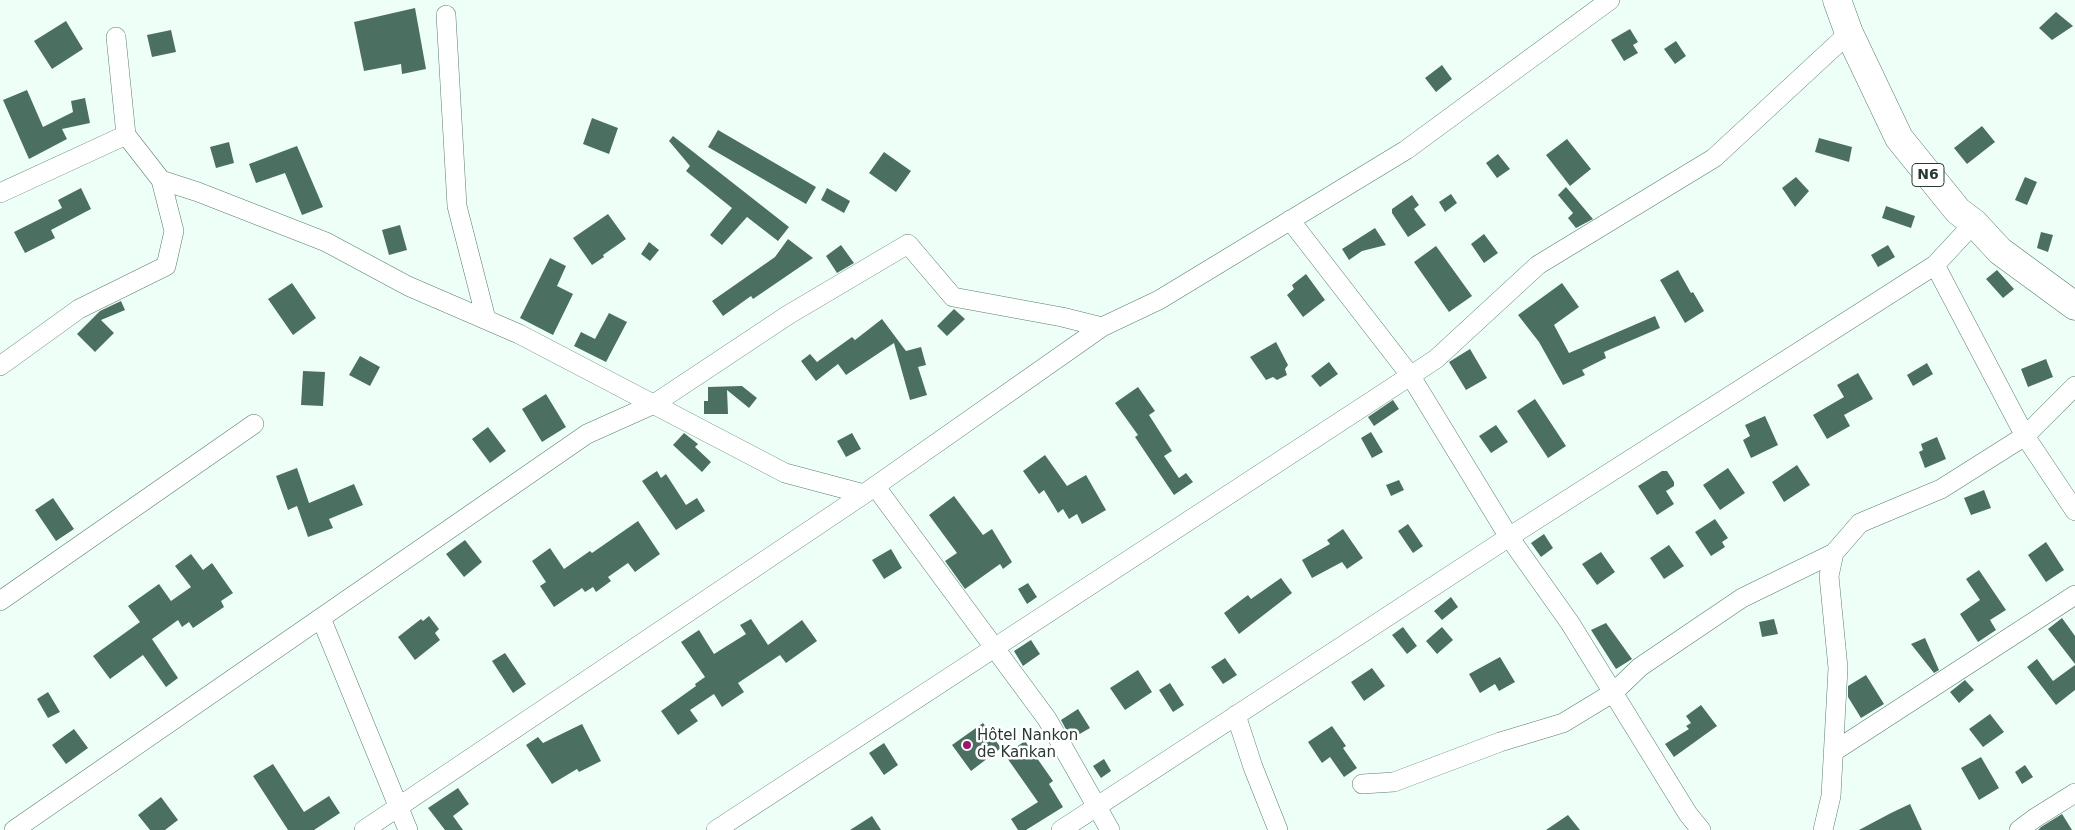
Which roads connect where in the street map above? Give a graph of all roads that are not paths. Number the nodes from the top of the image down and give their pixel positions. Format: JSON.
{"nodes":[{"id":1,"x":1610,"y":0,"type":"edge"},
{"id":2,"x":1837,"y":0,"type":"edge"},
{"id":3,"x":446,"y":15,"type":"dead end"},
{"id":4,"x":1849,"y":33,"type":"junction"},
{"id":5,"x":116,"y":37,"type":"dead end"},
{"id":6,"x":126,"y":135,"type":"junction"},
{"id":7,"x":160,"y":180,"type":"junction"},
{"id":8,"x":0,"y":193,"type":"edge"},
{"id":9,"x":1290,"y":220,"type":"junction"},
{"id":10,"x":1974,"y":222,"type":"junction"},
{"id":11,"x":1935,"y":266,"type":"junction"},
{"id":12,"x":2075,"y":306,"type":"edge"},
{"id":13,"x":486,"y":320,"type":"junction"},
{"id":14,"x":1102,"y":327,"type":"junction"},
{"id":15,"x":0,"y":366,"type":"edge"},
{"id":16,"x":1410,"y":376,"type":"junction"},
{"id":17,"x":2075,"y":386,"type":"edge"},
{"id":18,"x":654,"y":404,"type":"junction"},
{"id":19,"x":254,"y":424,"type":"dead end"},
{"id":20,"x":2025,"y":436,"type":"junction"},
{"id":21,"x":870,"y":490,"type":"junction"},
{"id":22,"x":2075,"y":511,"type":"edge"},
{"id":23,"x":1509,"y":537,"type":"junction"},
{"id":24,"x":1834,"y":553,"type":"junction"},
{"id":25,"x":2075,"y":595,"type":"edge"},
{"id":26,"x":0,"y":602,"type":"edge"},
{"id":27,"x":321,"y":618,"type":"junction"},
{"id":28,"x":993,"y":647,"type":"junction"},
{"id":29,"x":1614,"y":692,"type":"junction"},
{"id":30,"x":1236,"y":715,"type":"junction"},
{"id":31,"x":1833,"y":752,"type":"junction"},
{"id":32,"x":1362,"y":784,"type":"dead end"},
{"id":33,"x":2075,"y":792,"type":"edge"},
{"id":34,"x":1096,"y":806,"type":"junction"},
{"id":35,"x":398,"y":807,"type":"junction"},
{"id":36,"x":1685,"y":822,"type":"edge"},
{"id":37,"x":14,"y":830,"type":"edge"},
{"id":38,"x":364,"y":830,"type":"edge"},
{"id":39,"x":408,"y":830,"type":"edge"},
{"id":40,"x":716,"y":830,"type":"edge"},
{"id":41,"x":1061,"y":830,"type":"edge"},
{"id":42,"x":1110,"y":830,"type":"edge"},
{"id":43,"x":1278,"y":830,"type":"edge"},
{"id":44,"x":1701,"y":830,"type":"edge"},
{"id":45,"x":1823,"y":830,"type":"edge"},
{"id":46,"x":2019,"y":830,"type":"edge"}],
"edges":[{"from":1,"to":9,"type":"street"},
{"from":2,"to":4,"type":"highway","number":"N6"},
{"from":3,"to":13,"type":"street"},
{"from":4,"to":10,"type":"highway","number":"N6"},
{"from":4,"to":16,"type":"street"},
{"from":5,"to":6,"type":"street"},
{"from":6,"to":7,"type":"street"},
{"from":6,"to":8,"type":"street"},
{"from":7,"to":13,"type":"street"},
{"from":7,"to":15,"type":"street"},
{"from":9,"to":14,"type":"street"},
{"from":9,"to":16,"type":"street"},
{"from":10,"to":11,"type":"street"},
{"from":10,"to":12,"type":"highway","number":"N6"},
{"from":11,"to":20,"type":"street"},
{"from":11,"to":23,"type":"street"},
{"from":13,"to":18,"type":"street"},
{"from":14,"to":18,"type":"street"},
{"from":14,"to":21,"type":"street"},
{"from":16,"to":23,"type":"street"},
{"from":16,"to":28,"type":"street"},
{"from":17,"to":20,"type":"street"},
{"from":18,"to":21,"type":"street"},
{"from":18,"to":27,"type":"street"},
{"from":19,"to":26,"type":"street"},
{"from":20,"to":22,"type":"street"},
{"from":20,"to":24,"type":"street"},
{"from":21,"to":28,"type":"street"},
{"from":21,"to":35,"type":"street"},
{"from":23,"to":29,"type":"street"},
{"from":23,"to":30,"type":"street"},
{"from":24,"to":29,"type":"street"},
{"from":24,"to":31,"type":"street"},
{"from":25,"to":31,"type":"street"},
{"from":27,"to":35,"type":"street"},
{"from":27,"to":37,"type":"street"},
{"from":28,"to":34,"type":"street"},
{"from":28,"to":40,"type":"street"},
{"from":29,"to":32,"type":"street"},
{"from":29,"to":36,"type":"street"},
{"from":30,"to":34,"type":"street"},
{"from":30,"to":43,"type":"street"},
{"from":31,"to":45,"type":"street"},
{"from":33,"to":46,"type":"street"},
{"from":34,"to":41,"type":"street"},
{"from":34,"to":42,"type":"street"},
{"from":35,"to":38,"type":"street"},
{"from":35,"to":39,"type":"street"},
{"from":36,"to":44,"type":"street"}]}
